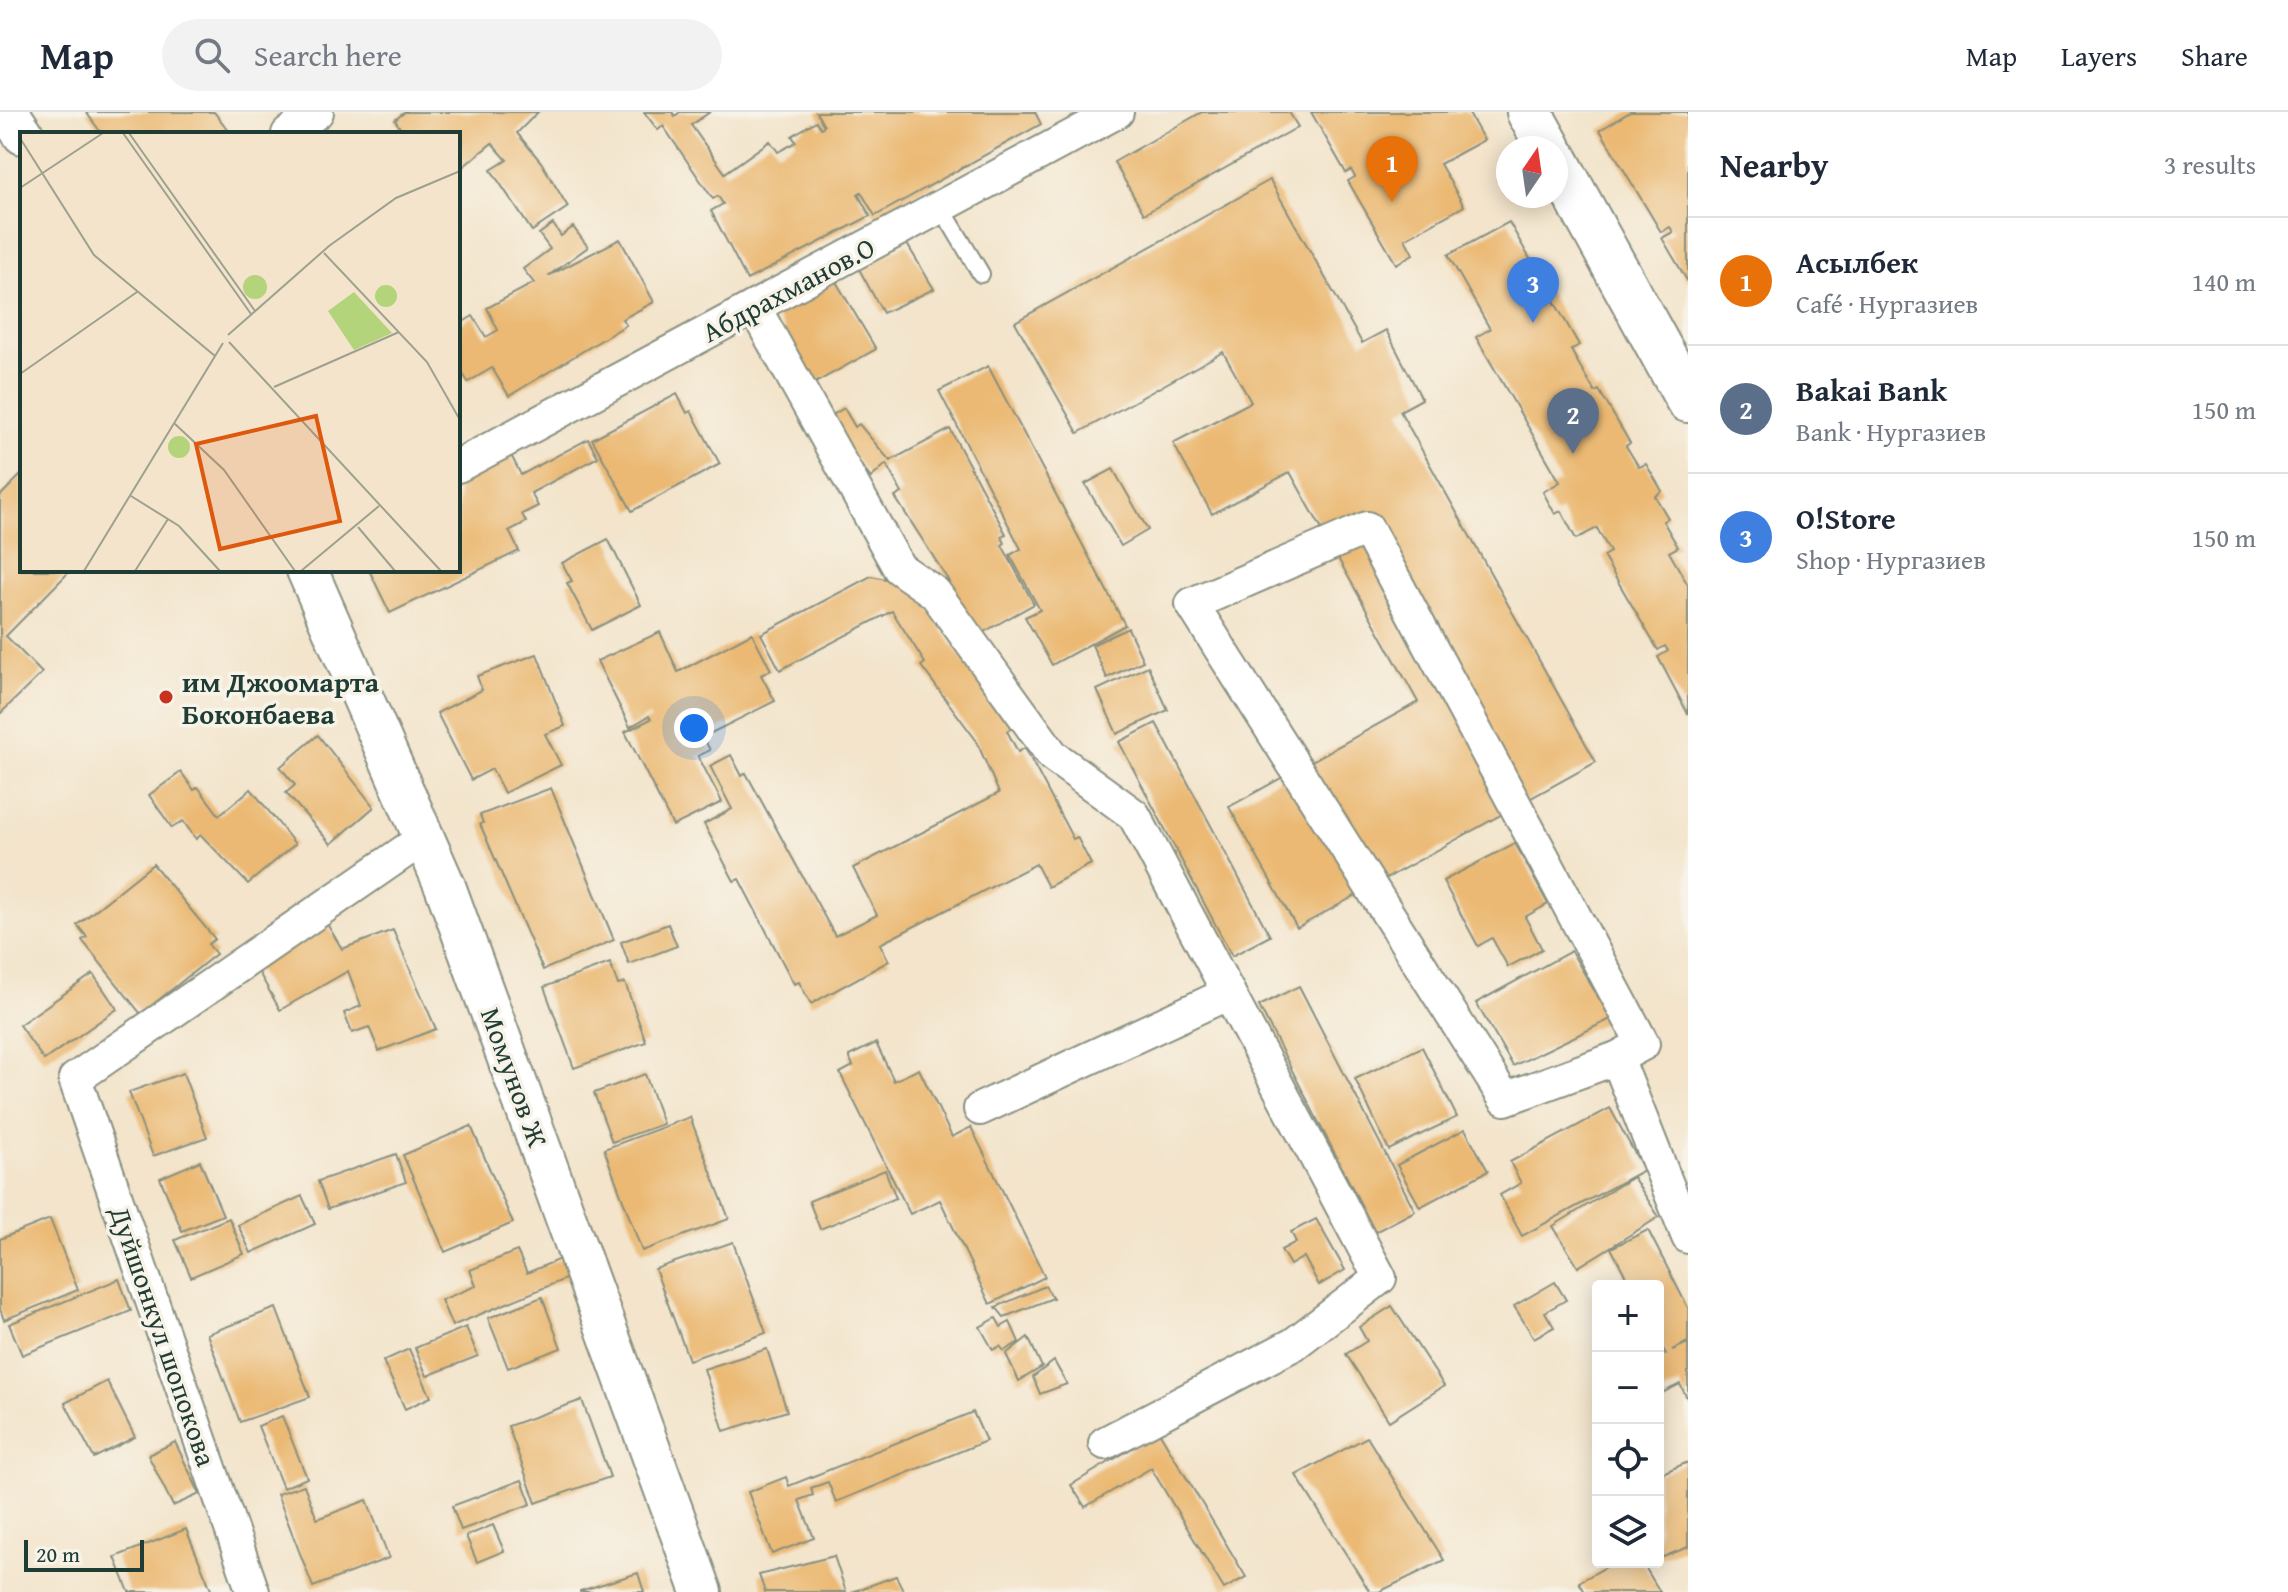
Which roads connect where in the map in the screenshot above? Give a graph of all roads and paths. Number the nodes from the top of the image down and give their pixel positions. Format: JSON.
{"nodes":[{"id":1,"x":8,"y":112,"type":"edge"},
{"id":2,"x":317,"y":112,"type":"edge"},
{"id":3,"x":1117,"y":112,"type":"edge"},
{"id":4,"x":1529,"y":112,"type":"edge"},
{"id":5,"x":22,"y":132,"type":"edge"},
{"id":6,"x":291,"y":132,"type":"edge"},
{"id":7,"x":1542,"y":136,"type":"edge"},
{"id":8,"x":1568,"y":179,"type":"edge"},
{"id":9,"x":941,"y":207,"type":"junction"},
{"id":10,"x":981,"y":274,"type":"dead end"},
{"id":11,"x":754,"y":307,"type":"junction"},
{"id":12,"x":1678,"y":357,"type":"edge"},
{"id":13,"x":1688,"y":400,"type":"edge"},
{"id":14,"x":460,"y":465,"type":"edge"},
{"id":15,"x":308,"y":572,"type":"edge"},
{"id":16,"x":424,"y":838,"type":"junction"},
{"id":17,"x":1229,"y":993,"type":"junction"},
{"id":18,"x":1617,"y":1058,"type":"junction"},
{"id":19,"x":980,"y":1109,"type":"dead end"},
{"id":20,"x":1688,"y":1237,"type":"edge"},
{"id":21,"x":1105,"y":1443,"type":"dead end"},
{"id":22,"x":253,"y":1592,"type":"edge"},
{"id":23,"x":702,"y":1592,"type":"edge"}],
"edges":[{"from":1,"to":5,"type":"street"},
{"from":2,"to":6,"type":"street"},
{"from":3,"to":9,"type":"street","name":"Абдрахманов.О"},
{"from":4,"to":7,"type":"main road"},
{"from":8,"to":12,"type":"main road"},
{"from":9,"to":10,"type":"lane"},
{"from":9,"to":11,"type":"street","name":"Абдрахманов.О"},
{"from":11,"to":14,"type":"street","name":"Абдрахманов.О"},
{"from":11,"to":17,"type":"street"},
{"from":12,"to":13,"type":"main road"},
{"from":15,"to":16,"type":"street","name":"Момунов Ж"},
{"from":16,"to":22,"type":"street","name":"Дуйшонкул шопокова"},
{"from":16,"to":23,"type":"street","name":"Момунов Ж"},
{"from":17,"to":19,"type":"street"},
{"from":17,"to":21,"type":"street"},
{"from":18,"to":18,"type":"street"},
{"from":18,"to":20,"type":"street"}]}
